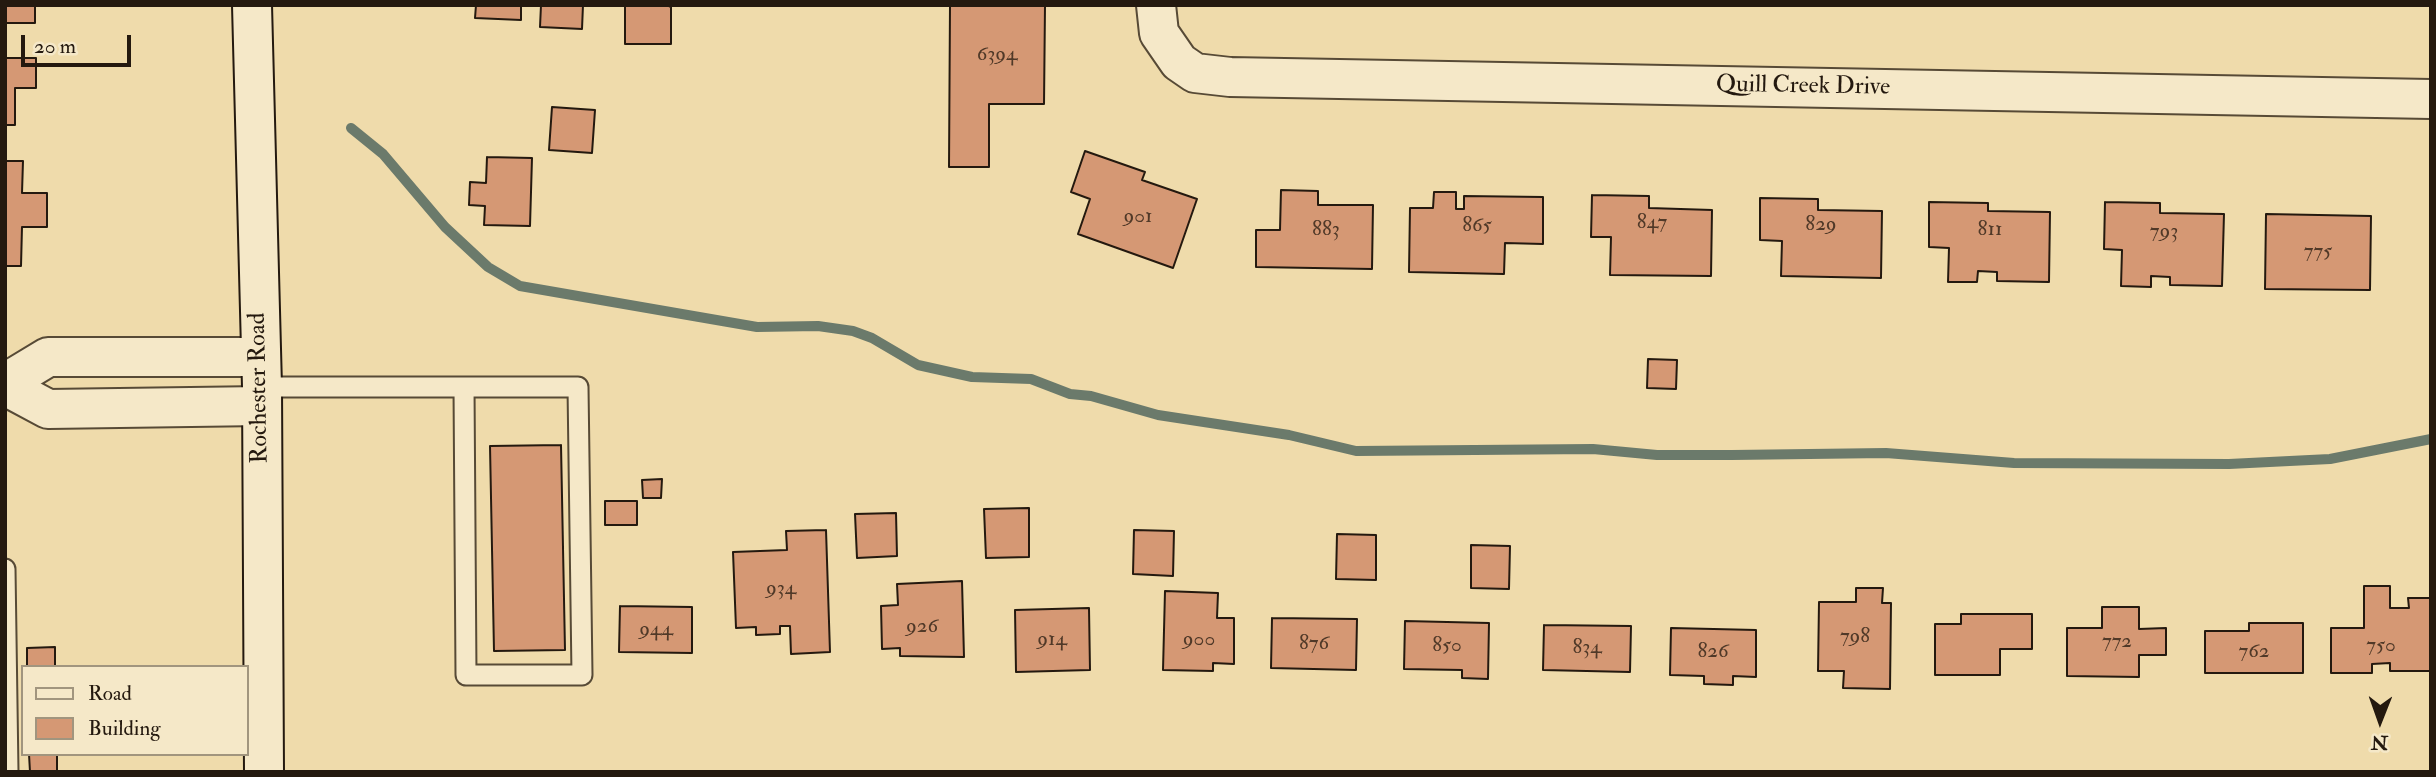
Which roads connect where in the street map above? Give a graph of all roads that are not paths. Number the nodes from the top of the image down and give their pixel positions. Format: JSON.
{"nodes":[{"id":1,"x":252,"y":5,"type":"edge"},
{"id":2,"x":1156,"y":5,"type":"edge"},
{"id":3,"x":2431,"y":99,"type":"edge"},
{"id":4,"x":261,"y":384,"type":"junction"},
{"id":5,"x":5,"y":385,"type":"edge"},
{"id":6,"x":464,"y":387,"type":"junction"},
{"id":7,"x":5,"y":569,"type":"edge"},
{"id":8,"x":8,"y":772,"type":"edge"},
{"id":9,"x":264,"y":772,"type":"edge"}],
"edges":[{"from":1,"to":4,"type":"street","name":"Rochester Road"},
{"from":2,"to":3,"type":"street","name":"Quill Creek Drive"},
{"from":4,"to":5,"type":"street"},
{"from":4,"to":5,"type":"street"},
{"from":4,"to":6,"type":"lane"},
{"from":4,"to":9,"type":"street","name":"Rochester Road"},
{"from":6,"to":6,"type":"lane"},
{"from":7,"to":8,"type":"lane"}]}
